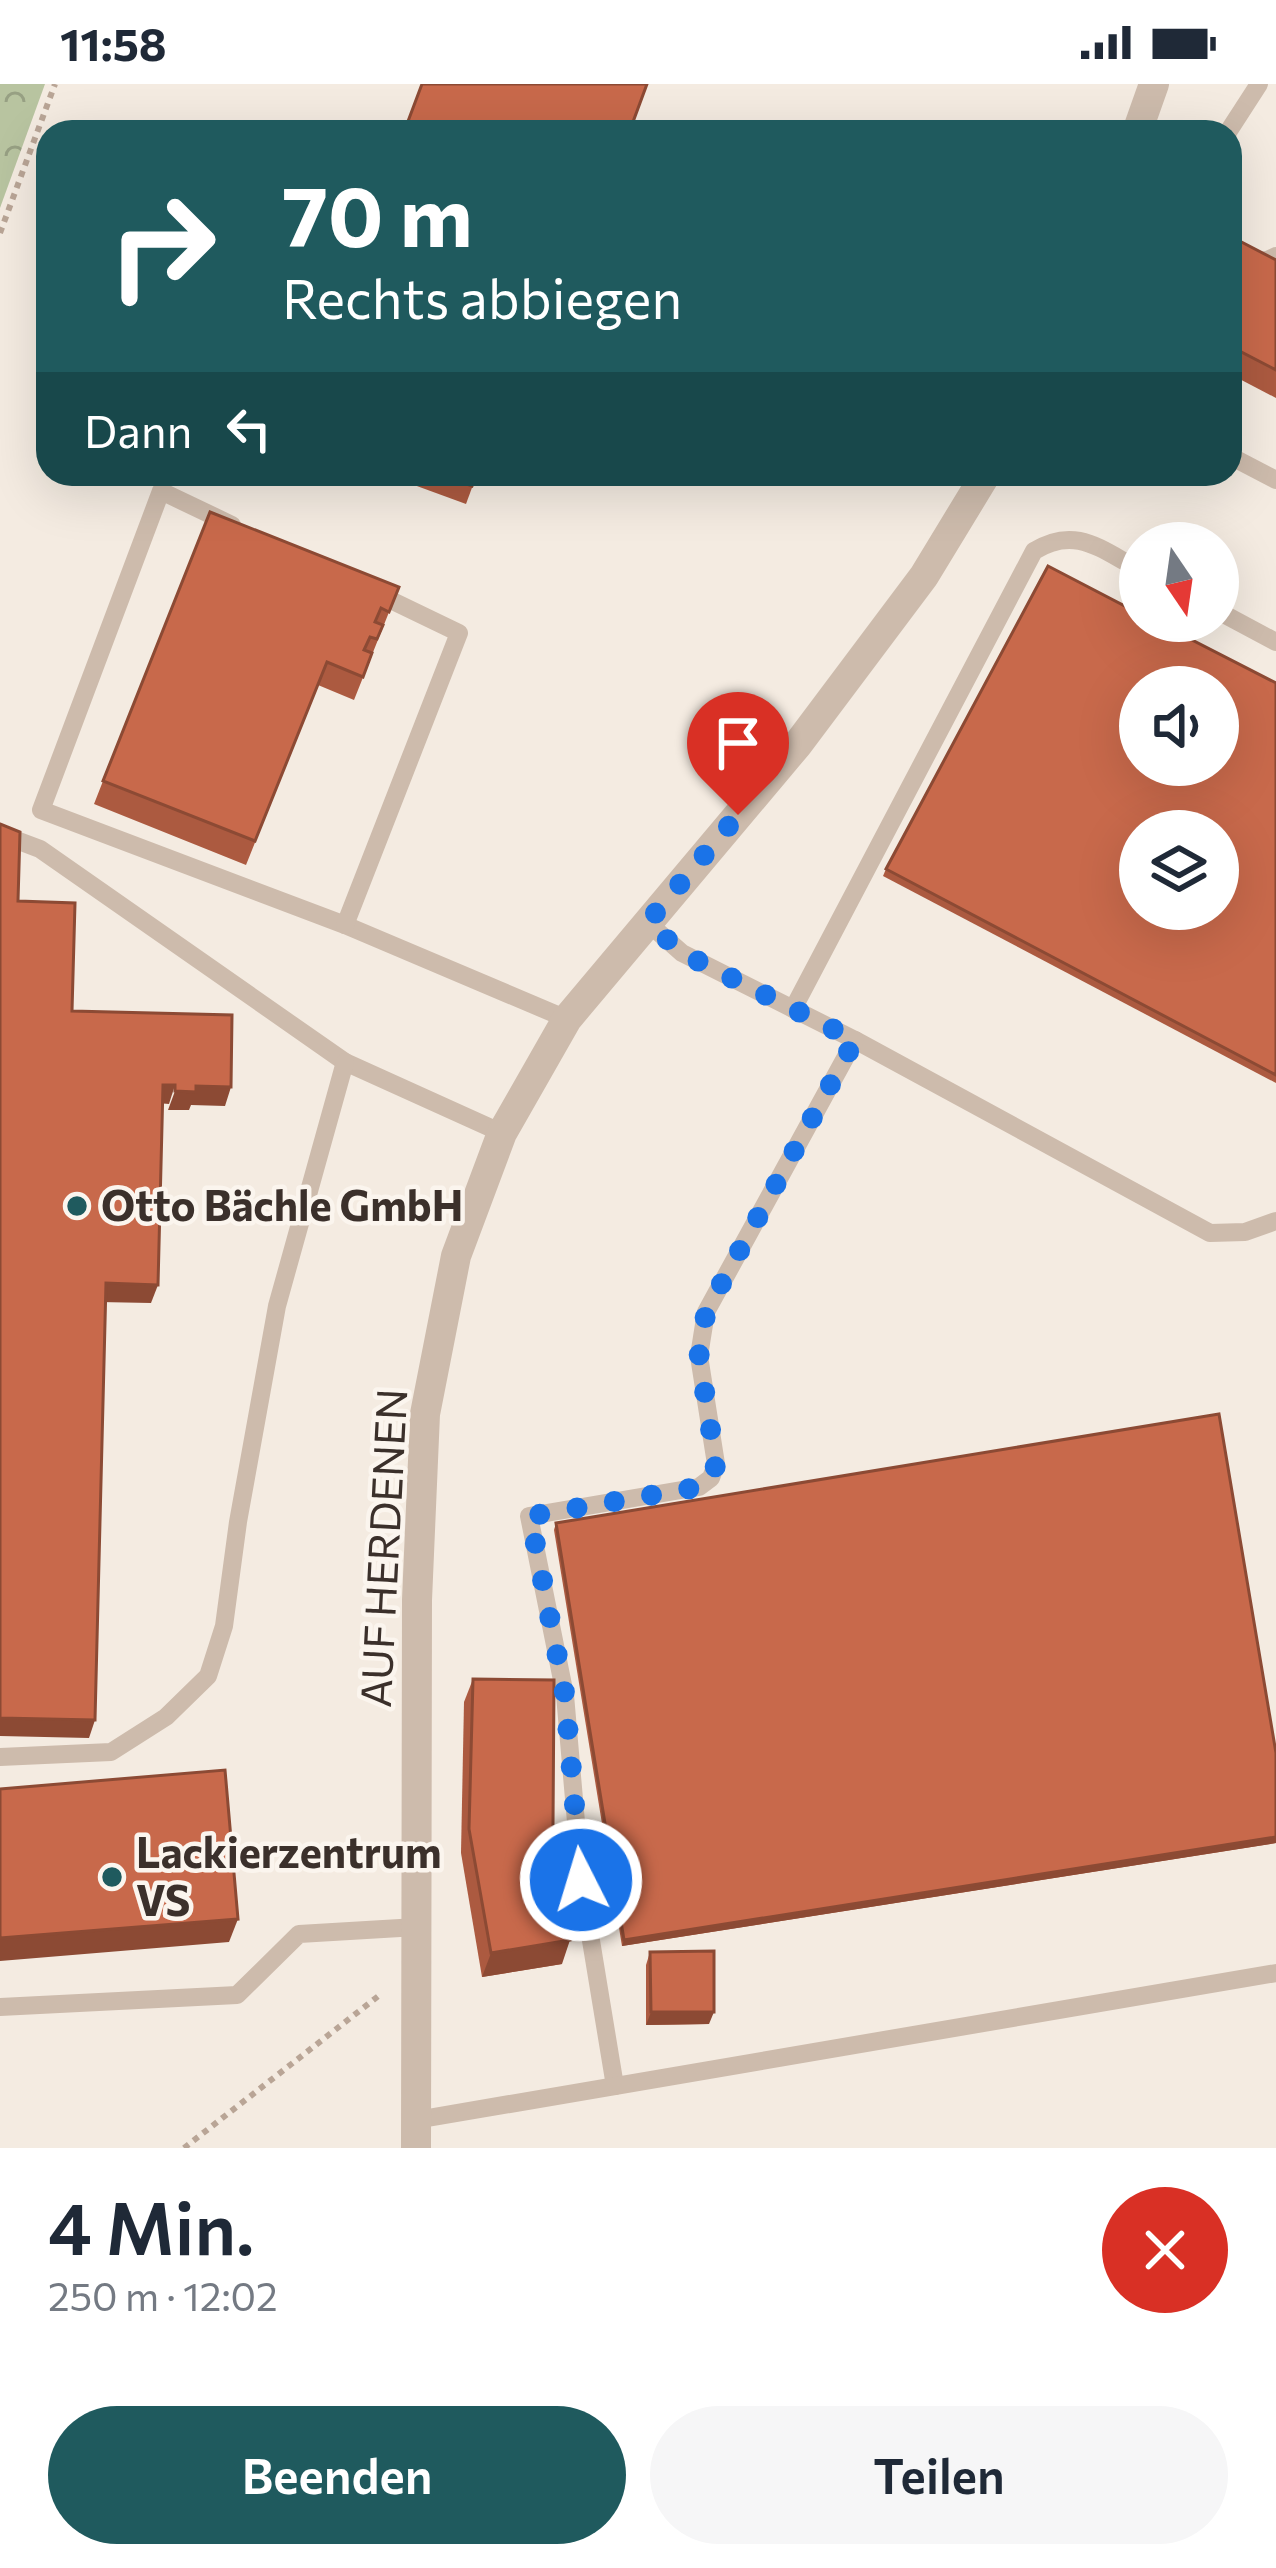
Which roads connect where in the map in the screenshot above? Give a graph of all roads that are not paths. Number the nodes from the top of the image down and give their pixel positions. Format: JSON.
{"nodes":[{"id":1,"x":1154,"y":84,"type":"edge"},
{"id":2,"x":1258,"y":84,"type":"edge"},
{"id":3,"x":1141,"y":120,"type":"edge"},
{"id":4,"x":1236,"y":120,"type":"edge"},
{"id":5,"x":1242,"y":255,"type":"edge"},
{"id":6,"x":1276,"y":256,"type":"edge"},
{"id":7,"x":1242,"y":463,"type":"edge"},
{"id":8,"x":1276,"y":481,"type":"edge"},
{"id":9,"x":979,"y":486,"type":"edge"},
{"id":10,"x":247,"y":532,"type":"edge"},
{"id":11,"x":1119,"y":559,"type":"edge"},
{"id":12,"x":353,"y":582,"type":"edge"},
{"id":13,"x":1239,"y":622,"type":"edge"},
{"id":14,"x":1276,"y":642,"type":"edge"},
{"id":15,"x":0,"y":834,"type":"edge"},
{"id":16,"x":648,"y":922,"type":"junction"},
{"id":17,"x":345,"y":925,"type":"junction"},
{"id":18,"x":793,"y":1009,"type":"junction"},
{"id":19,"x":567,"y":1019,"type":"junction"},
{"id":20,"x":855,"y":1040,"type":"junction"},
{"id":21,"x":345,"y":1062,"type":"junction"},
{"id":22,"x":502,"y":1133,"type":"junction"},
{"id":23,"x":1276,"y":1221,"type":"edge"},
{"id":24,"x":0,"y":1757,"type":"edge"},
{"id":25,"x":417,"y":1927,"type":"junction"},
{"id":26,"x":1276,"y":1972,"type":"edge"},
{"id":27,"x":0,"y":2007,"type":"edge"},
{"id":28,"x":616,"y":2086,"type":"junction"},
{"id":29,"x":416,"y":2134,"type":"edge"}],
"edges":[{"from":1,"to":3,"type":"street"},
{"from":2,"to":4,"type":"lane"},
{"from":5,"to":6,"type":"lane"},
{"from":7,"to":8,"type":"lane"},
{"from":9,"to":16,"type":"street","name":"AUF HERDENEN"},
{"from":10,"to":17,"type":"lane"},
{"from":11,"to":18,"type":"lane"},
{"from":12,"to":17,"type":"lane"},
{"from":13,"to":14,"type":"lane"},
{"from":15,"to":21,"type":"lane"},
{"from":16,"to":18,"type":"lane"},
{"from":16,"to":19,"type":"street","name":"AUF HERDENEN"},
{"from":17,"to":19,"type":"lane"},
{"from":18,"to":20,"type":"lane"},
{"from":19,"to":22,"type":"street","name":"AUF HERDENEN"},
{"from":20,"to":23,"type":"lane"},
{"from":20,"to":28,"type":"lane"},
{"from":21,"to":22,"type":"lane"},
{"from":21,"to":24,"type":"lane"},
{"from":22,"to":25,"type":"street","name":"AUF HERDENEN"},
{"from":25,"to":27,"type":"lane"},
{"from":25,"to":29,"type":"street","name":"AUF HERDENEN"},
{"from":26,"to":28,"type":"lane"},
{"from":28,"to":29,"type":"lane"}]}
